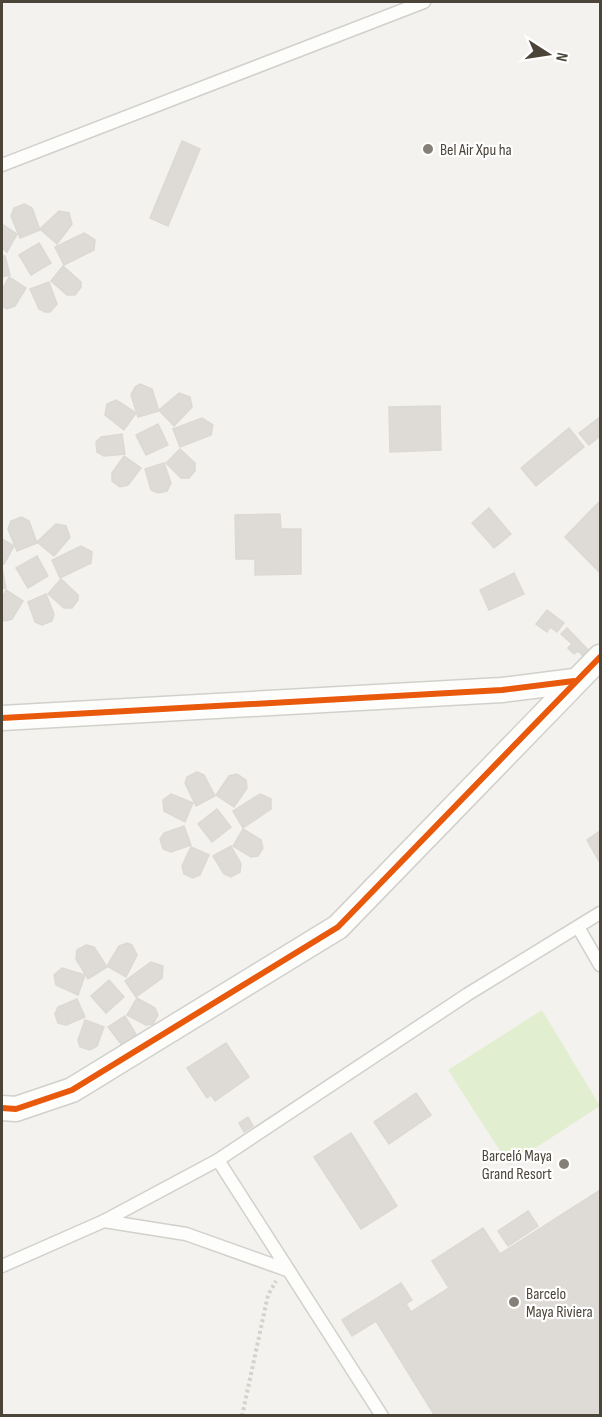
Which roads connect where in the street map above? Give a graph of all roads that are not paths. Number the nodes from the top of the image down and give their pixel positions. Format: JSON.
{"nodes":[{"id":1,"x":424,"y":2,"type":"edge"},
{"id":2,"x":2,"y":165,"type":"edge"},
{"id":3,"x":600,"y":657,"type":"edge"},
{"id":4,"x":574,"y":681,"type":"junction"},
{"id":5,"x":2,"y":718,"type":"edge"},
{"id":6,"x":600,"y":913,"type":"edge"},
{"id":7,"x":578,"y":927,"type":"junction"},
{"id":8,"x":600,"y":964,"type":"edge"},
{"id":9,"x":2,"y":1108,"type":"edge"},
{"id":10,"x":218,"y":1160,"type":"junction"},
{"id":11,"x":104,"y":1221,"type":"junction"},
{"id":12,"x":2,"y":1266,"type":"edge"},
{"id":13,"x":287,"y":1270,"type":"junction"},
{"id":14,"x":382,"y":1416,"type":"edge"}],
"edges":[{"from":1,"to":2,"type":"lane"},
{"from":3,"to":4,"type":"street"},
{"from":4,"to":5,"type":"street"},
{"from":4,"to":9,"type":"street"},
{"from":6,"to":7,"type":"lane"},
{"from":7,"to":8,"type":"lane"},
{"from":7,"to":10,"type":"lane"},
{"from":10,"to":11,"type":"lane"},
{"from":10,"to":13,"type":"lane"},
{"from":11,"to":12,"type":"lane"},
{"from":11,"to":13,"type":"lane"},
{"from":13,"to":14,"type":"lane"}]}
